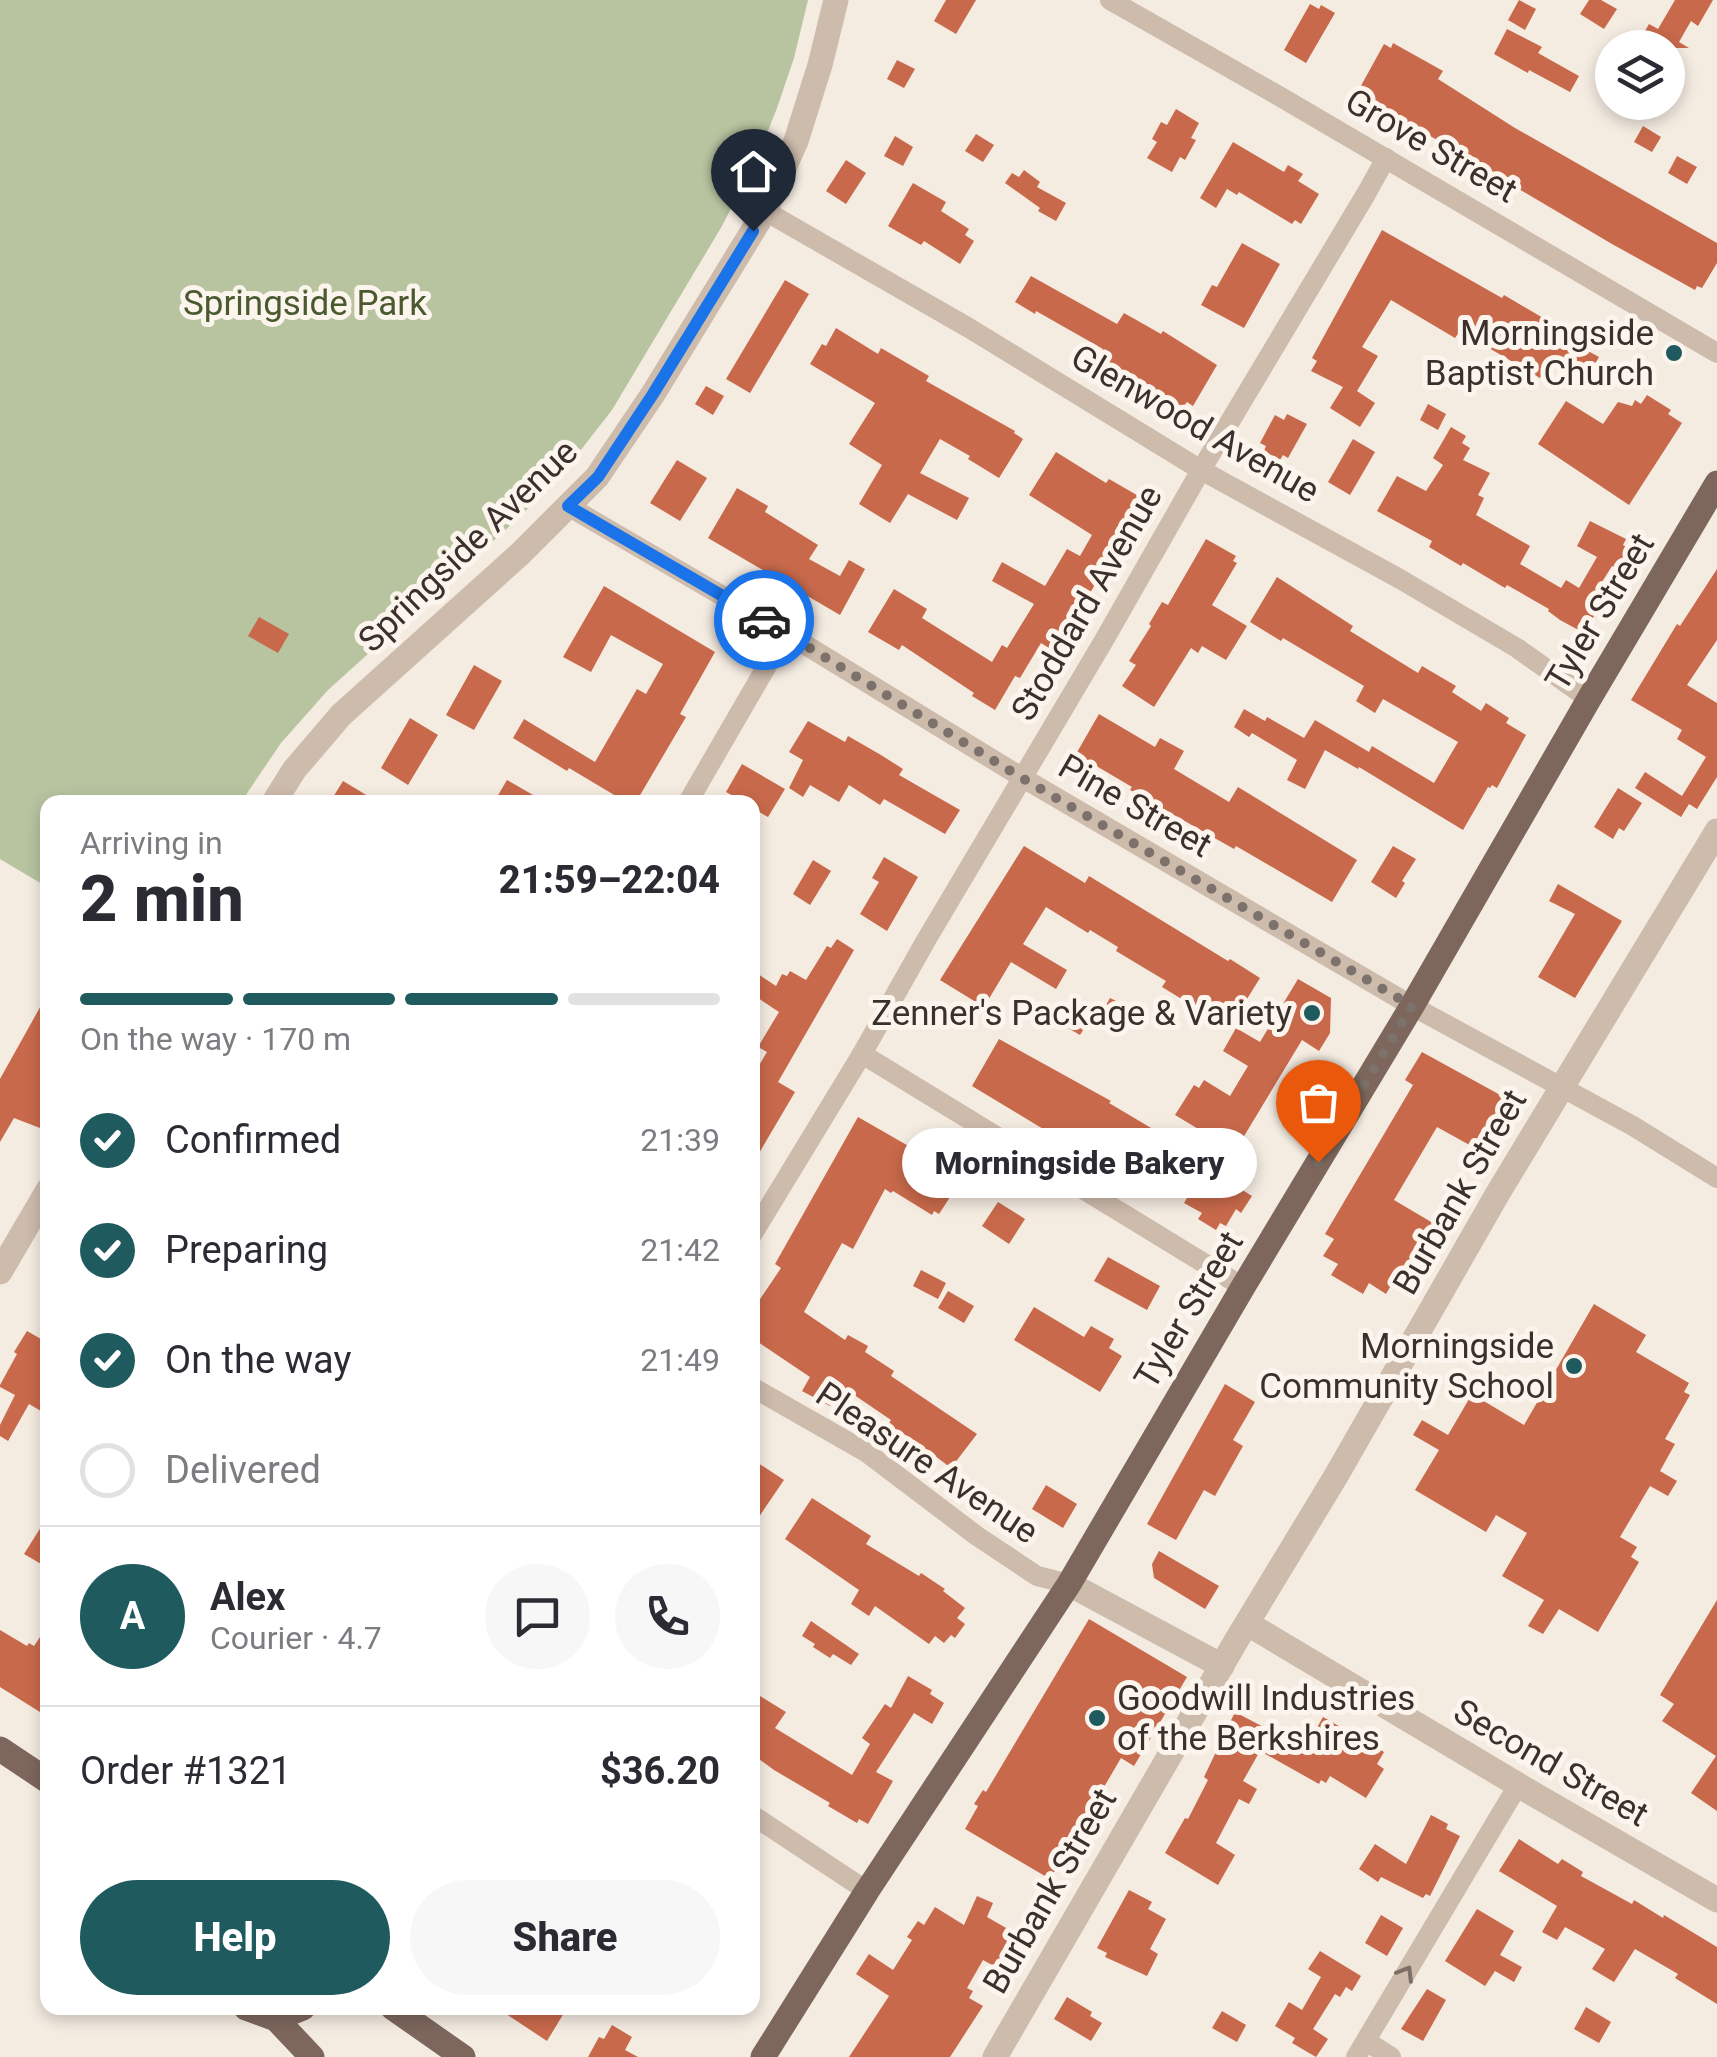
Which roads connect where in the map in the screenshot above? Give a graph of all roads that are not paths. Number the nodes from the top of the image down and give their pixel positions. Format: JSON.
{"nodes":[{"id":1,"x":836,"y":0,"type":"edge"},
{"id":2,"x":1110,"y":0,"type":"edge"},
{"id":3,"x":1386,"y":158,"type":"junction"},
{"id":4,"x":765,"y":211,"type":"junction"},
{"id":5,"x":1717,"y":353,"type":"edge"},
{"id":6,"x":1201,"y":470,"type":"junction"},
{"id":7,"x":1717,"y":484,"type":"edge"},
{"id":8,"x":568,"y":506,"type":"junction"},
{"id":9,"x":786,"y":632,"type":"junction"},
{"id":10,"x":1589,"y":698,"type":"junction"},
{"id":11,"x":1022,"y":778,"type":"junction"},
{"id":12,"x":278,"y":795,"type":"edge"},
{"id":13,"x":692,"y":795,"type":"edge"},
{"id":14,"x":1717,"y":831,"type":"edge"},
{"id":15,"x":1412,"y":1006,"type":"junction"},
{"id":16,"x":862,"y":1054,"type":"junction"},
{"id":17,"x":1560,"y":1088,"type":"junction"},
{"id":18,"x":1717,"y":1178,"type":"edge"},
{"id":19,"x":40,"y":1204,"type":"edge"},
{"id":20,"x":760,"y":1222,"type":"edge"},
{"id":21,"x":0,"y":1272,"type":"edge"},
{"id":22,"x":1243,"y":1286,"type":"junction"},
{"id":23,"x":760,"y":1392,"type":"edge"},
{"id":24,"x":1069,"y":1584,"type":"junction"},
{"id":25,"x":1248,"y":1624,"type":"junction"},
{"id":26,"x":1222,"y":1666,"type":"junction"},
{"id":27,"x":0,"y":1750,"type":"edge"},
{"id":28,"x":40,"y":1776,"type":"edge"},
{"id":29,"x":1518,"y":1785,"type":"junction"},
{"id":30,"x":760,"y":1820,"type":"edge"},
{"id":31,"x":867,"y":1892,"type":"junction"},
{"id":32,"x":1717,"y":1900,"type":"edge"},
{"id":33,"x":265,"y":2015,"type":"edge"},
{"id":34,"x":286,"y":2015,"type":"edge"},
{"id":35,"x":388,"y":2015,"type":"edge"},
{"id":36,"x":403,"y":2015,"type":"edge"},
{"id":37,"x":276,"y":2019,"type":"junction"},
{"id":38,"x":428,"y":2033,"type":"junction"},
{"id":39,"x":1361,"y":2049,"type":"edge"},
{"id":40,"x":312,"y":2057,"type":"edge"},
{"id":41,"x":463,"y":2057,"type":"edge"},
{"id":42,"x":763,"y":2057,"type":"edge"},
{"id":43,"x":995,"y":2057,"type":"edge"},
{"id":44,"x":1391,"y":2057,"type":"edge"}],
"edges":[{"from":1,"to":4,"type":"street","name":"Springside Avenue"},
{"from":2,"to":3,"type":"street","name":"Grove Street"},
{"from":3,"to":5,"type":"street","name":"Grove Street"},
{"from":3,"to":6,"type":"street","name":"Stoddard Avenue"},
{"from":4,"to":6,"type":"street","name":"Glenwood Avenue"},
{"from":4,"to":8,"type":"street","name":"Springside Avenue"},
{"from":6,"to":10,"type":"street","name":"Glenwood Avenue"},
{"from":6,"to":11,"type":"street","name":"Stoddard Avenue"},
{"from":7,"to":10,"type":"main road","name":"Tyler Street"},
{"from":8,"to":9,"type":"street","name":"Pine Street"},
{"from":8,"to":12,"type":"street","name":"Springside Avenue"},
{"from":9,"to":11,"type":"street","name":"Pine Street"},
{"from":9,"to":13,"type":"street"},
{"from":10,"to":15,"type":"main road","name":"Tyler Street"},
{"from":11,"to":15,"type":"street","name":"Pine Street"},
{"from":11,"to":16,"type":"street","name":"Stoddard Avenue"},
{"from":14,"to":17,"type":"street","name":"Burbank Street"},
{"from":15,"to":17,"type":"street","name":"Pine Street"},
{"from":15,"to":22,"type":"main road","name":"Tyler Street"},
{"from":16,"to":20,"type":"street","name":"Stoddard Avenue"},
{"from":16,"to":22,"type":"street"},
{"from":17,"to":18,"type":"street","name":"Pine Street"},
{"from":17,"to":25,"type":"street","name":"Burbank Street"},
{"from":19,"to":21,"type":"street"},
{"from":22,"to":24,"type":"main road","name":"Tyler Street"},
{"from":23,"to":24,"type":"street","name":"Pleasure Avenue"},
{"from":24,"to":26,"type":"street"},
{"from":24,"to":31,"type":"main road","name":"Tyler Street"},
{"from":25,"to":26,"type":"street","name":"Burbank Street"},
{"from":25,"to":29,"type":"street","name":"Second Street"},
{"from":26,"to":43,"type":"street","name":"Burbank Street"},
{"from":27,"to":28,"type":"main road"},
{"from":29,"to":32,"type":"street","name":"Second Street"},
{"from":39,"to":29,"type":"street","one_way":true},
{"from":30,"to":31,"type":"street"},
{"from":31,"to":42,"type":"main road","name":"Tyler Street"},
{"from":33,"to":37,"type":"main road"},
{"from":34,"to":37,"type":"main road"},
{"from":35,"to":38,"type":"main road"},
{"from":36,"to":38,"type":"main road"},
{"from":37,"to":40,"type":"main road"},
{"from":38,"to":41,"type":"main road"},
{"from":39,"to":44,"type":"street"}]}
